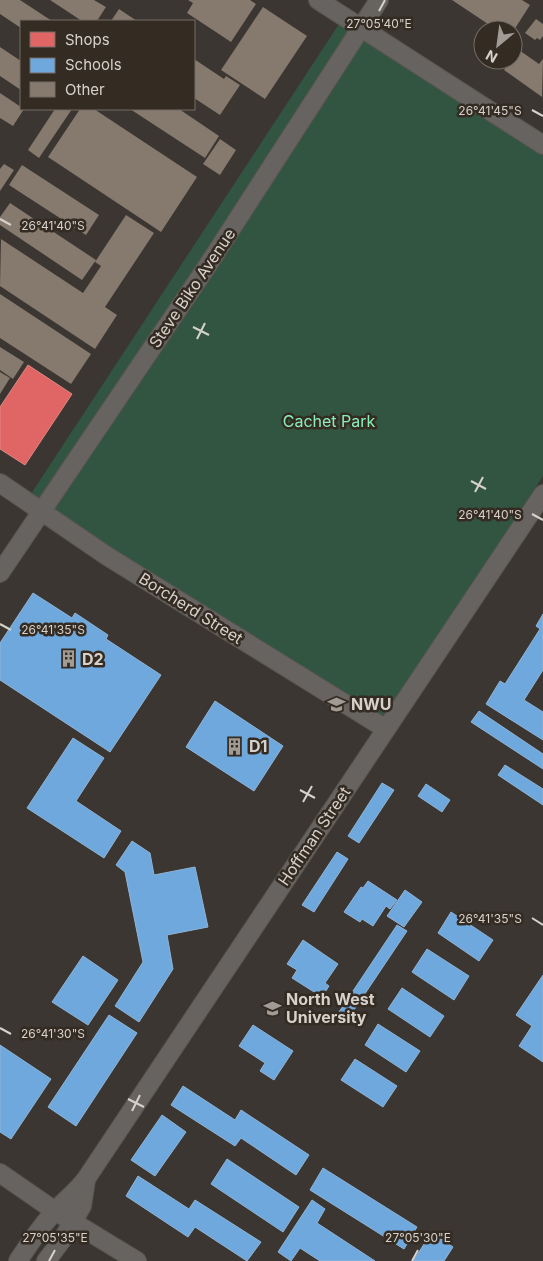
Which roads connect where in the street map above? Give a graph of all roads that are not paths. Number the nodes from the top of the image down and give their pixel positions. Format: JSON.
{"nodes":[{"id":1,"x":318,"y":0,"type":"edge"},
{"id":2,"x":379,"y":0,"type":"edge"},
{"id":3,"x":361,"y":28,"type":"junction"},
{"id":4,"x":543,"y":145,"type":"edge"},
{"id":5,"x":0,"y":483,"type":"edge"},
{"id":6,"x":543,"y":494,"type":"edge"},
{"id":7,"x":43,"y":510,"type":"junction"},
{"id":8,"x":0,"y":573,"type":"edge"},
{"id":9,"x":386,"y":729,"type":"junction"},
{"id":10,"x":0,"y":1173,"type":"edge"},
{"id":11,"x":86,"y":1179,"type":"junction"},
{"id":12,"x":55,"y":1211,"type":"junction"},
{"id":13,"x":73,"y":1221,"type":"junction"},
{"id":14,"x":18,"y":1261,"type":"edge"},
{"id":15,"x":46,"y":1261,"type":"edge"},
{"id":16,"x":137,"y":1261,"type":"edge"}],
"edges":[{"from":1,"to":3,"type":"street"},
{"from":2,"to":3,"type":"street","name":"Steve Biko Avenue"},
{"from":3,"to":4,"type":"street"},
{"from":3,"to":7,"type":"street","name":"Steve Biko Avenue"},
{"from":5,"to":7,"type":"street","name":"Borcherd Street"},
{"from":6,"to":9,"type":"street","name":"Hoffman Street"},
{"from":7,"to":8,"type":"street","name":"Steve Biko Avenue"},
{"from":7,"to":9,"type":"street","name":"Borcherd Street"},
{"from":9,"to":11,"type":"street","name":"Hoffman Street"},
{"from":10,"to":12,"type":"street"},
{"from":11,"to":12,"type":"street","name":"Hoffman Street"},
{"from":11,"to":13,"type":"street","name":"Hoffman Street"},
{"from":12,"to":13,"type":"street"},
{"from":12,"to":14,"type":"street","name":"Hoffman Street"},
{"from":13,"to":15,"type":"street","name":"Hoffman Street"},
{"from":13,"to":16,"type":"street"}]}
